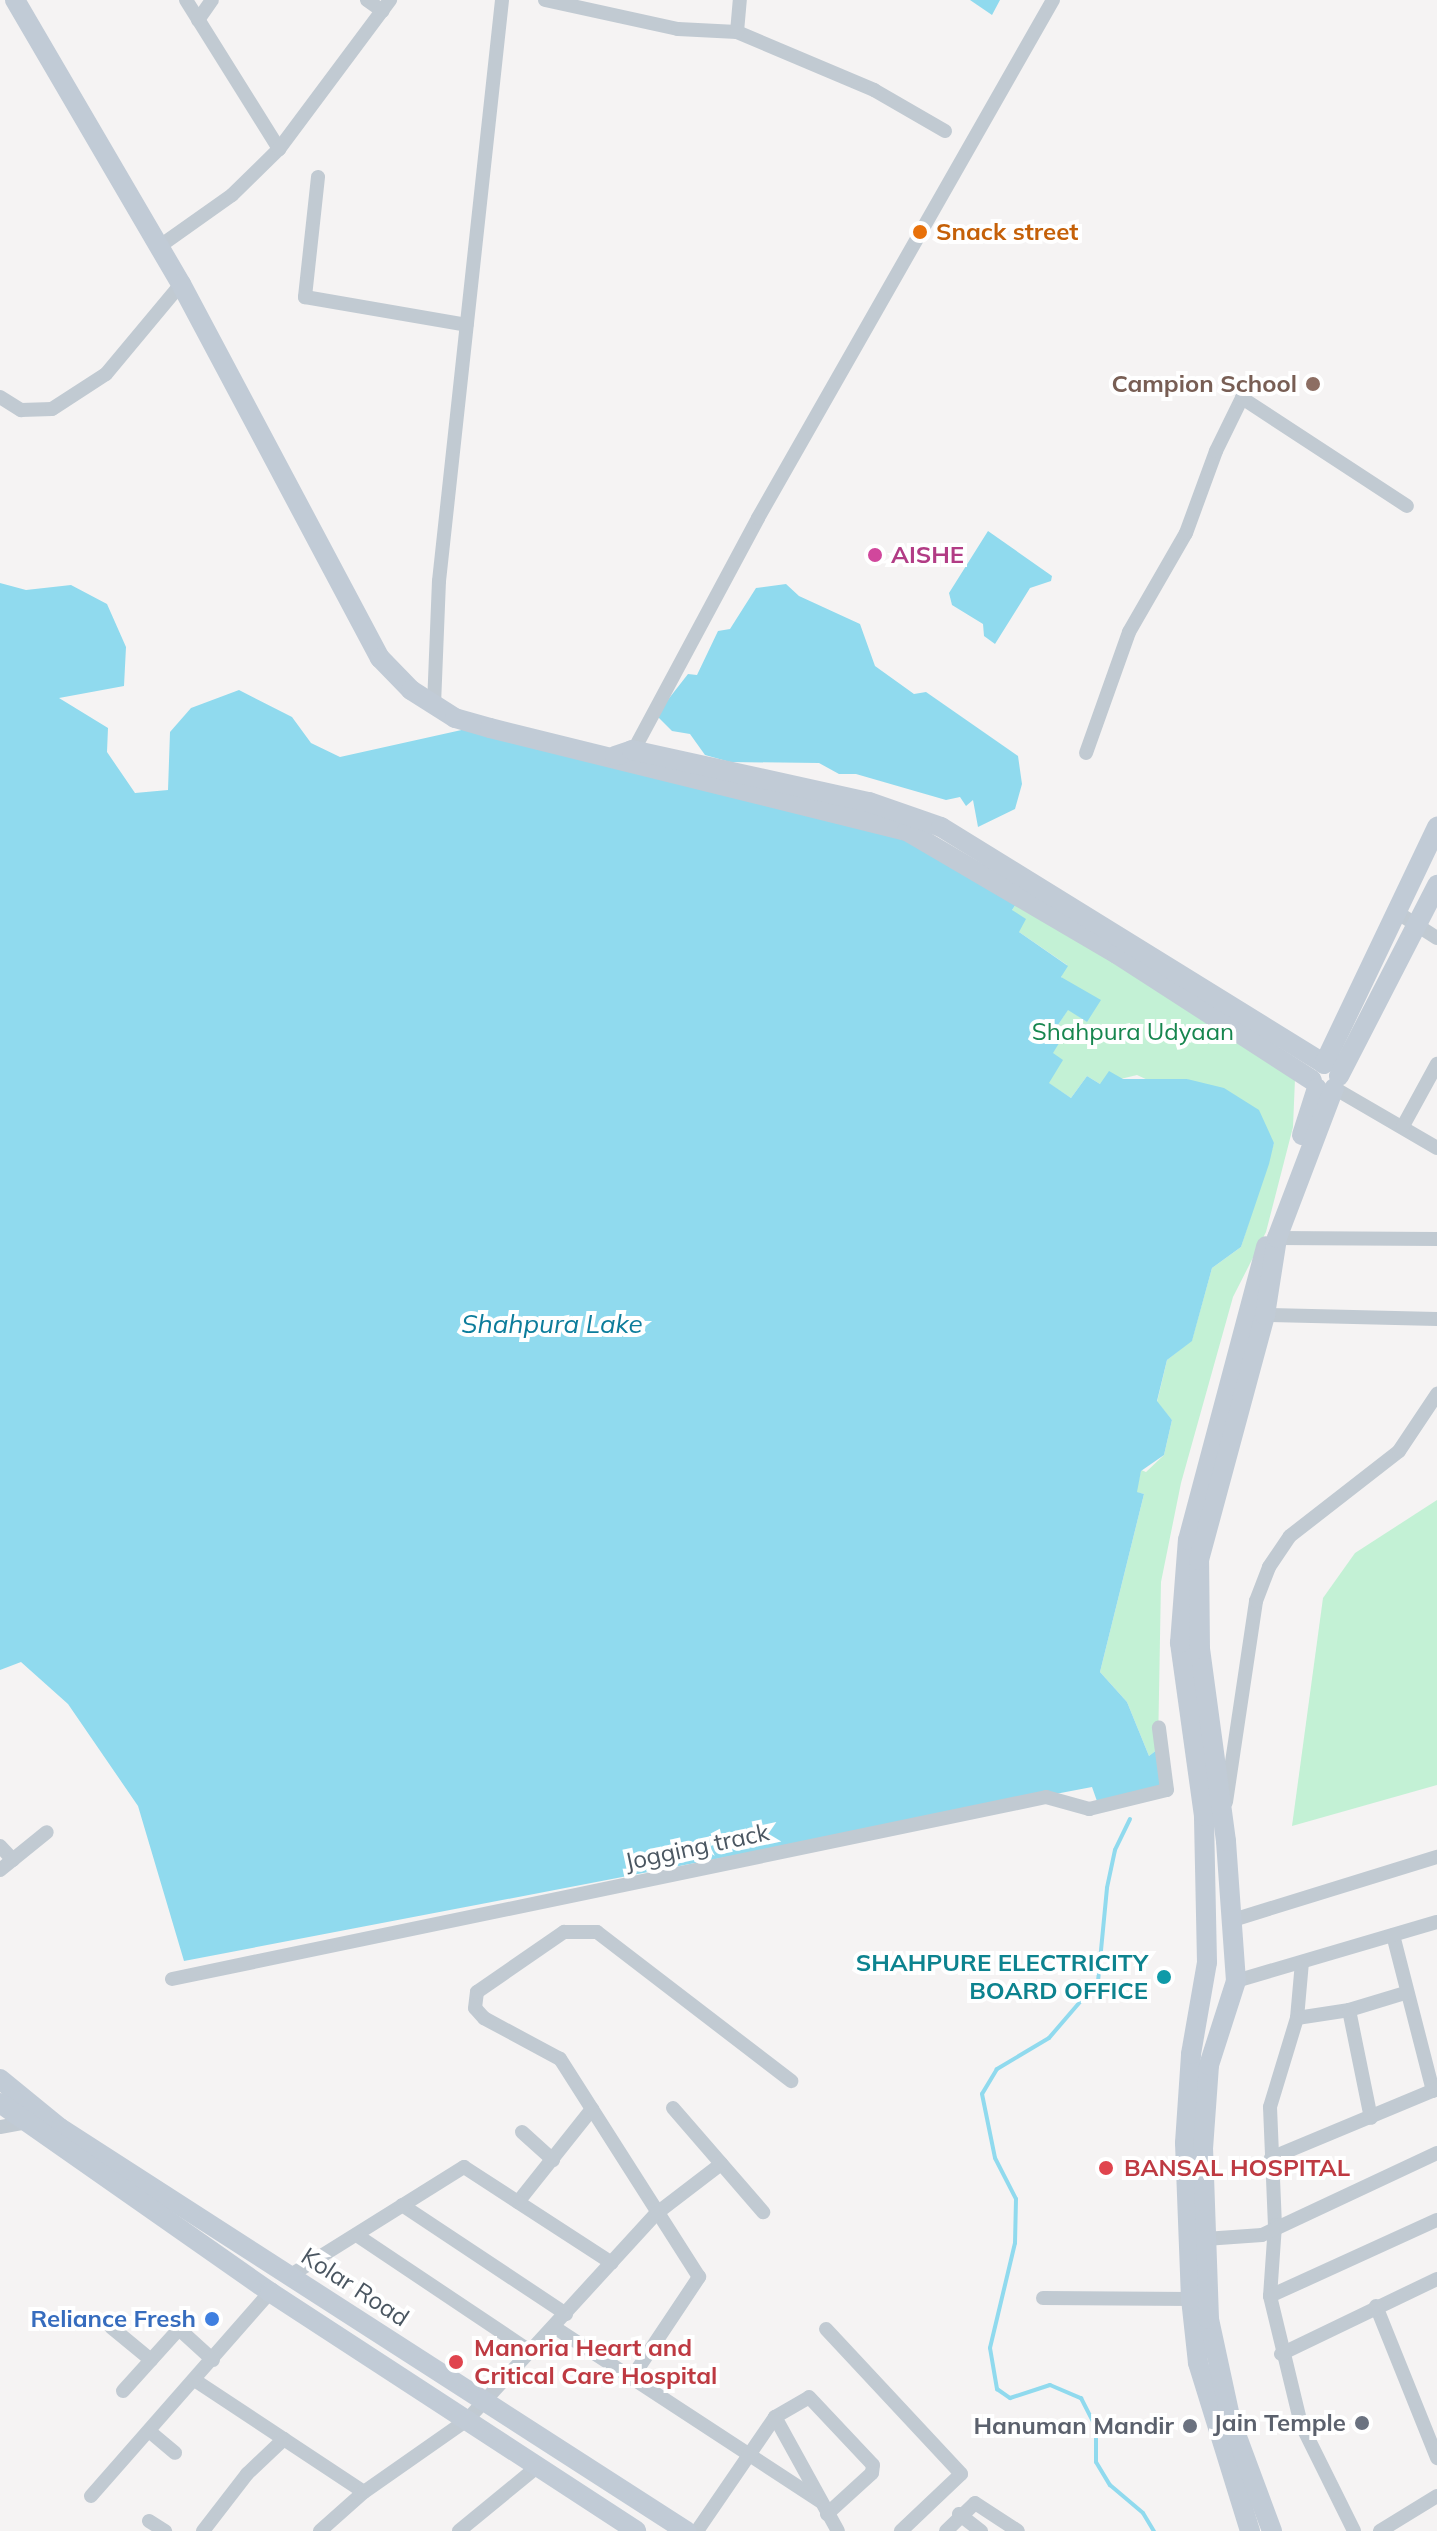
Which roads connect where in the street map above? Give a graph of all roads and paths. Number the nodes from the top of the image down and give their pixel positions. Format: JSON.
{"nodes":[{"id":1,"x":15,"y":0,"type":"edge"},
{"id":2,"x":186,"y":0,"type":"edge"},
{"id":3,"x":212,"y":0,"type":"edge"},
{"id":4,"x":367,"y":0,"type":"edge"},
{"id":5,"x":502,"y":0,"type":"edge"},
{"id":6,"x":545,"y":0,"type":"edge"},
{"id":7,"x":740,"y":0,"type":"edge"},
{"id":8,"x":1053,"y":0,"type":"edge"},
{"id":9,"x":387,"y":5,"type":"edge"},
{"id":10,"x":198,"y":20,"type":"junction"},
{"id":11,"x":737,"y":32,"type":"junction"},
{"id":12,"x":945,"y":131,"type":"dead end"},
{"id":13,"x":279,"y":149,"type":"junction"},
{"id":14,"x":318,"y":177,"type":"dead end"},
{"id":15,"x":160,"y":246,"type":"junction"},
{"id":16,"x":181,"y":284,"type":"junction"},
{"id":17,"x":467,"y":325,"type":"junction"},
{"id":18,"x":0,"y":397,"type":"edge"},
{"id":19,"x":1407,"y":506,"type":"dead end"},
{"id":20,"x":434,"y":705,"type":"junction"},
{"id":21,"x":1086,"y":753,"type":"dead end"},
{"id":22,"x":625,"y":757,"type":"junction"},
{"id":23,"x":1437,"y":827,"type":"edge"},
{"id":24,"x":1437,"y":885,"type":"edge"},
{"id":25,"x":1395,"y":911,"type":"junction"},
{"id":26,"x":1415,"y":925,"type":"junction"},
{"id":27,"x":1437,"y":938,"type":"edge"},
{"id":28,"x":1437,"y":1064,"type":"edge"},
{"id":29,"x":1325,"y":1079,"type":"junction"},
{"id":30,"x":1403,"y":1126,"type":"junction"},
{"id":31,"x":1437,"y":1148,"type":"edge"},
{"id":32,"x":1277,"y":1238,"type":"junction"},
{"id":33,"x":1437,"y":1239,"type":"edge"},
{"id":34,"x":1265,"y":1315,"type":"junction"},
{"id":35,"x":1437,"y":1319,"type":"edge"},
{"id":36,"x":1437,"y":1394,"type":"edge"},
{"id":37,"x":1159,"y":1728,"type":"dead end"},
{"id":38,"x":1214,"y":1819,"type":"junction"},
{"id":39,"x":47,"y":1832,"type":"dead end"},
{"id":40,"x":0,"y":1846,"type":"edge"},
{"id":41,"x":1437,"y":1857,"type":"edge"},
{"id":42,"x":13,"y":1860,"type":"junction"},
{"id":43,"x":0,"y":1870,"type":"edge"},
{"id":44,"x":1233,"y":1920,"type":"junction"},
{"id":45,"x":1437,"y":1922,"type":"edge"},
{"id":46,"x":1393,"y":1935,"type":"junction"},
{"id":47,"x":1302,"y":1962,"type":"junction"},
{"id":48,"x":172,"y":1979,"type":"dead end"},
{"id":49,"x":1236,"y":1981,"type":"junction"},
{"id":50,"x":1405,"y":1993,"type":"junction"},
{"id":51,"x":1349,"y":2010,"type":"junction"},
{"id":52,"x":1297,"y":2018,"type":"junction"},
{"id":53,"x":0,"y":2079,"type":"edge"},
{"id":54,"x":791,"y":2081,"type":"dead end"},
{"id":55,"x":1435,"y":2090,"type":"edge"},
{"id":56,"x":0,"y":2103,"type":"edge"},
{"id":57,"x":673,"y":2108,"type":"dead end"},
{"id":58,"x":592,"y":2109,"type":"junction"},
{"id":59,"x":1371,"y":2118,"type":"junction"},
{"id":60,"x":22,"y":2123,"type":"junction"},
{"id":61,"x":0,"y":2127,"type":"edge"},
{"id":62,"x":522,"y":2132,"type":"dead end"},
{"id":63,"x":1437,"y":2153,"type":"edge"},
{"id":64,"x":1271,"y":2158,"type":"junction"},
{"id":65,"x":553,"y":2160,"type":"junction"},
{"id":66,"x":721,"y":2164,"type":"junction"},
{"id":67,"x":518,"y":2202,"type":"junction"},
{"id":68,"x":402,"y":2205,"type":"junction"},
{"id":69,"x":763,"y":2212,"type":"dead end"},
{"id":70,"x":657,"y":2213,"type":"junction"},
{"id":71,"x":1437,"y":2220,"type":"edge"},
{"id":72,"x":1275,"y":2225,"type":"junction"},
{"id":73,"x":358,"y":2236,"type":"junction"},
{"id":74,"x":232,"y":2238,"type":"junction"},
{"id":75,"x":1205,"y":2239,"type":"junction"},
{"id":76,"x":219,"y":2258,"type":"junction"},
{"id":77,"x":612,"y":2263,"type":"junction"},
{"id":78,"x":291,"y":2275,"type":"junction"},
{"id":79,"x":1434,"y":2280,"type":"edge"},
{"id":80,"x":270,"y":2292,"type":"junction"},
{"id":81,"x":1270,"y":2296,"type":"junction"},
{"id":82,"x":1437,"y":2296,"type":"edge"},
{"id":83,"x":1043,"y":2298,"type":"dead end"},
{"id":84,"x":1191,"y":2299,"type":"junction"},
{"id":85,"x":1376,"y":2306,"type":"junction"},
{"id":86,"x":566,"y":2314,"type":"junction"},
{"id":87,"x":111,"y":2327,"type":"dead end"},
{"id":88,"x":554,"y":2327,"type":"junction"},
{"id":89,"x":826,"y":2329,"type":"dead end"},
{"id":90,"x":531,"y":2352,"type":"junction"},
{"id":91,"x":1281,"y":2354,"type":"junction"},
{"id":92,"x":151,"y":2360,"type":"junction"},
{"id":93,"x":213,"y":2360,"type":"junction"},
{"id":94,"x":631,"y":2379,"type":"junction"},
{"id":95,"x":196,"y":2381,"type":"junction"},
{"id":96,"x":123,"y":2391,"type":"dead end"},
{"id":97,"x":485,"y":2401,"type":"junction"},
{"id":98,"x":775,"y":2417,"type":"junction"},
{"id":99,"x":467,"y":2420,"type":"junction"},
{"id":100,"x":149,"y":2431,"type":"junction"},
{"id":101,"x":284,"y":2439,"type":"junction"},
{"id":102,"x":175,"y":2453,"type":"dead end"},
{"id":103,"x":747,"y":2456,"type":"junction"},
{"id":104,"x":1437,"y":2458,"type":"edge"},
{"id":105,"x":538,"y":2466,"type":"junction"},
{"id":106,"x":364,"y":2492,"type":"junction"},
{"id":107,"x":91,"y":2496,"type":"dead end"},
{"id":108,"x":1437,"y":2496,"type":"edge"},
{"id":109,"x":824,"y":2508,"type":"junction"},
{"id":110,"x":959,"y":2514,"type":"junction"},
{"id":111,"x":149,"y":2521,"type":"dead end"},
{"id":112,"x":470,"y":2528,"type":"edge"},
{"id":113,"x":165,"y":2531,"type":"edge"},
{"id":114,"x":203,"y":2531,"type":"edge"},
{"id":115,"x":320,"y":2531,"type":"edge"},
{"id":116,"x":636,"y":2531,"type":"edge"},
{"id":117,"x":686,"y":2531,"type":"edge"},
{"id":118,"x":697,"y":2531,"type":"edge"},
{"id":119,"x":838,"y":2531,"type":"edge"},
{"id":120,"x":901,"y":2531,"type":"edge"},
{"id":121,"x":946,"y":2531,"type":"edge"},
{"id":122,"x":981,"y":2531,"type":"edge"},
{"id":123,"x":1018,"y":2531,"type":"edge"},
{"id":124,"x":1250,"y":2531,"type":"edge"},
{"id":125,"x":1272,"y":2531,"type":"edge"},
{"id":126,"x":1354,"y":2531,"type":"edge"},
{"id":127,"x":1380,"y":2531,"type":"edge"}],
"edges":[{"from":1,"to":15,"type":"street"},
{"from":2,"to":10,"type":"street"},
{"from":3,"to":10,"type":"street"},
{"from":4,"to":9,"type":"street"},
{"from":5,"to":17,"type":"street"},
{"from":6,"to":11,"type":"street"},
{"from":7,"to":11,"type":"street"},
{"from":8,"to":22,"type":"street"},
{"from":9,"to":13,"type":"street"},
{"from":10,"to":13,"type":"street"},
{"from":11,"to":12,"type":"street"},
{"from":13,"to":15,"type":"street"},
{"from":14,"to":17,"type":"street"},
{"from":15,"to":16,"type":"street"},
{"from":16,"to":18,"type":"street"},
{"from":16,"to":20,"type":"street"},
{"from":17,"to":20,"type":"street"},
{"from":19,"to":21,"type":"street"},
{"from":20,"to":22,"type":"street"},
{"from":22,"to":29,"type":"street"},
{"from":23,"to":25,"type":"street"},
{"from":24,"to":26,"type":"street"},
{"from":25,"to":26,"type":"street"},
{"from":25,"to":29,"type":"street"},
{"from":26,"to":27,"type":"street"},
{"from":26,"to":29,"type":"street"},
{"from":28,"to":30,"type":"street"},
{"from":29,"to":30,"type":"street"},
{"from":29,"to":32,"type":"street"},
{"from":29,"to":38,"type":"street"},
{"from":30,"to":31,"type":"street"},
{"from":32,"to":33,"type":"street"},
{"from":32,"to":34,"type":"street"},
{"from":34,"to":35,"type":"street"},
{"from":34,"to":38,"type":"street"},
{"from":36,"to":38,"type":"street"},
{"from":37,"to":48,"type":"street","name":"Jogging track"},
{"from":38,"to":44,"type":"street"},
{"from":38,"to":84,"type":"street"},
{"from":39,"to":42,"type":"street"},
{"from":40,"to":42,"type":"street"},
{"from":41,"to":44,"type":"street"},
{"from":42,"to":43,"type":"street"},
{"from":44,"to":49,"type":"street"},
{"from":45,"to":46,"type":"street"},
{"from":46,"to":47,"type":"street"},
{"from":46,"to":50,"type":"street"},
{"from":47,"to":49,"type":"street"},
{"from":47,"to":52,"type":"street"},
{"from":49,"to":75,"type":"street"},
{"from":50,"to":51,"type":"street"},
{"from":50,"to":55,"type":"street"},
{"from":51,"to":52,"type":"street"},
{"from":51,"to":59,"type":"street"},
{"from":52,"to":64,"type":"street"},
{"from":53,"to":74,"type":"street","name":"Kolar Road"},
{"from":54,"to":58,"type":"street"},
{"from":55,"to":59,"type":"street"},
{"from":56,"to":60,"type":"street","name":"Kolar Road"},
{"from":57,"to":66,"type":"street"},
{"from":58,"to":65,"type":"street"},
{"from":58,"to":70,"type":"street"},
{"from":59,"to":64,"type":"street"},
{"from":60,"to":61,"type":"street"},
{"from":60,"to":76,"type":"street","name":"Kolar Road"},
{"from":62,"to":65,"type":"street"},
{"from":63,"to":72,"type":"street"},
{"from":64,"to":72,"type":"street"},
{"from":65,"to":67,"type":"street"},
{"from":66,"to":69,"type":"street"},
{"from":66,"to":70,"type":"street"},
{"from":67,"to":68,"type":"street"},
{"from":67,"to":77,"type":"street"},
{"from":68,"to":73,"type":"street"},
{"from":68,"to":86,"type":"street"},
{"from":70,"to":77,"type":"street"},
{"from":70,"to":94,"type":"street"},
{"from":71,"to":81,"type":"street"},
{"from":72,"to":75,"type":"street"},
{"from":72,"to":81,"type":"street"},
{"from":73,"to":78,"type":"street"},
{"from":73,"to":90,"type":"street"},
{"from":74,"to":76,"type":"street"},
{"from":74,"to":78,"type":"street","name":"Kolar Road"},
{"from":75,"to":125,"type":"street"},
{"from":76,"to":80,"type":"street","name":"Kolar Road"},
{"from":77,"to":86,"type":"street"},
{"from":78,"to":97,"type":"street","name":"Kolar Road"},
{"from":79,"to":82,"type":"street"},
{"from":79,"to":85,"type":"street"},
{"from":80,"to":93,"type":"street"},
{"from":80,"to":99,"type":"street","name":"Kolar Road"},
{"from":81,"to":91,"type":"street"},
{"from":83,"to":84,"type":"street"},
{"from":84,"to":124,"type":"street"},
{"from":85,"to":91,"type":"street"},
{"from":85,"to":104,"type":"street"},
{"from":86,"to":88,"type":"street"},
{"from":87,"to":92,"type":"street"},
{"from":88,"to":90,"type":"street"},
{"from":88,"to":94,"type":"street"},
{"from":89,"to":120,"type":"street"},
{"from":90,"to":97,"type":"street"},
{"from":91,"to":126,"type":"street"},
{"from":92,"to":93,"type":"street"},
{"from":92,"to":96,"type":"street"},
{"from":93,"to":95,"type":"street"},
{"from":94,"to":103,"type":"street"},
{"from":95,"to":100,"type":"street"},
{"from":95,"to":101,"type":"street"},
{"from":97,"to":99,"type":"street"},
{"from":97,"to":117,"type":"street","name":"Kolar Road"},
{"from":98,"to":103,"type":"street"},
{"from":98,"to":109,"type":"street"},
{"from":98,"to":109,"type":"street"},
{"from":99,"to":105,"type":"street","name":"Kolar Road"},
{"from":99,"to":106,"type":"street"},
{"from":100,"to":102,"type":"street"},
{"from":100,"to":107,"type":"street"},
{"from":101,"to":106,"type":"street"},
{"from":101,"to":114,"type":"street"},
{"from":103,"to":109,"type":"street"},
{"from":103,"to":118,"type":"street"},
{"from":105,"to":112,"type":"street"},
{"from":105,"to":116,"type":"street","name":"Kolar Road"},
{"from":106,"to":115,"type":"street"},
{"from":108,"to":127,"type":"street"},
{"from":109,"to":119,"type":"street"},
{"from":110,"to":121,"type":"street"},
{"from":110,"to":122,"type":"street"},
{"from":110,"to":123,"type":"street"},
{"from":111,"to":113,"type":"street"}]}
